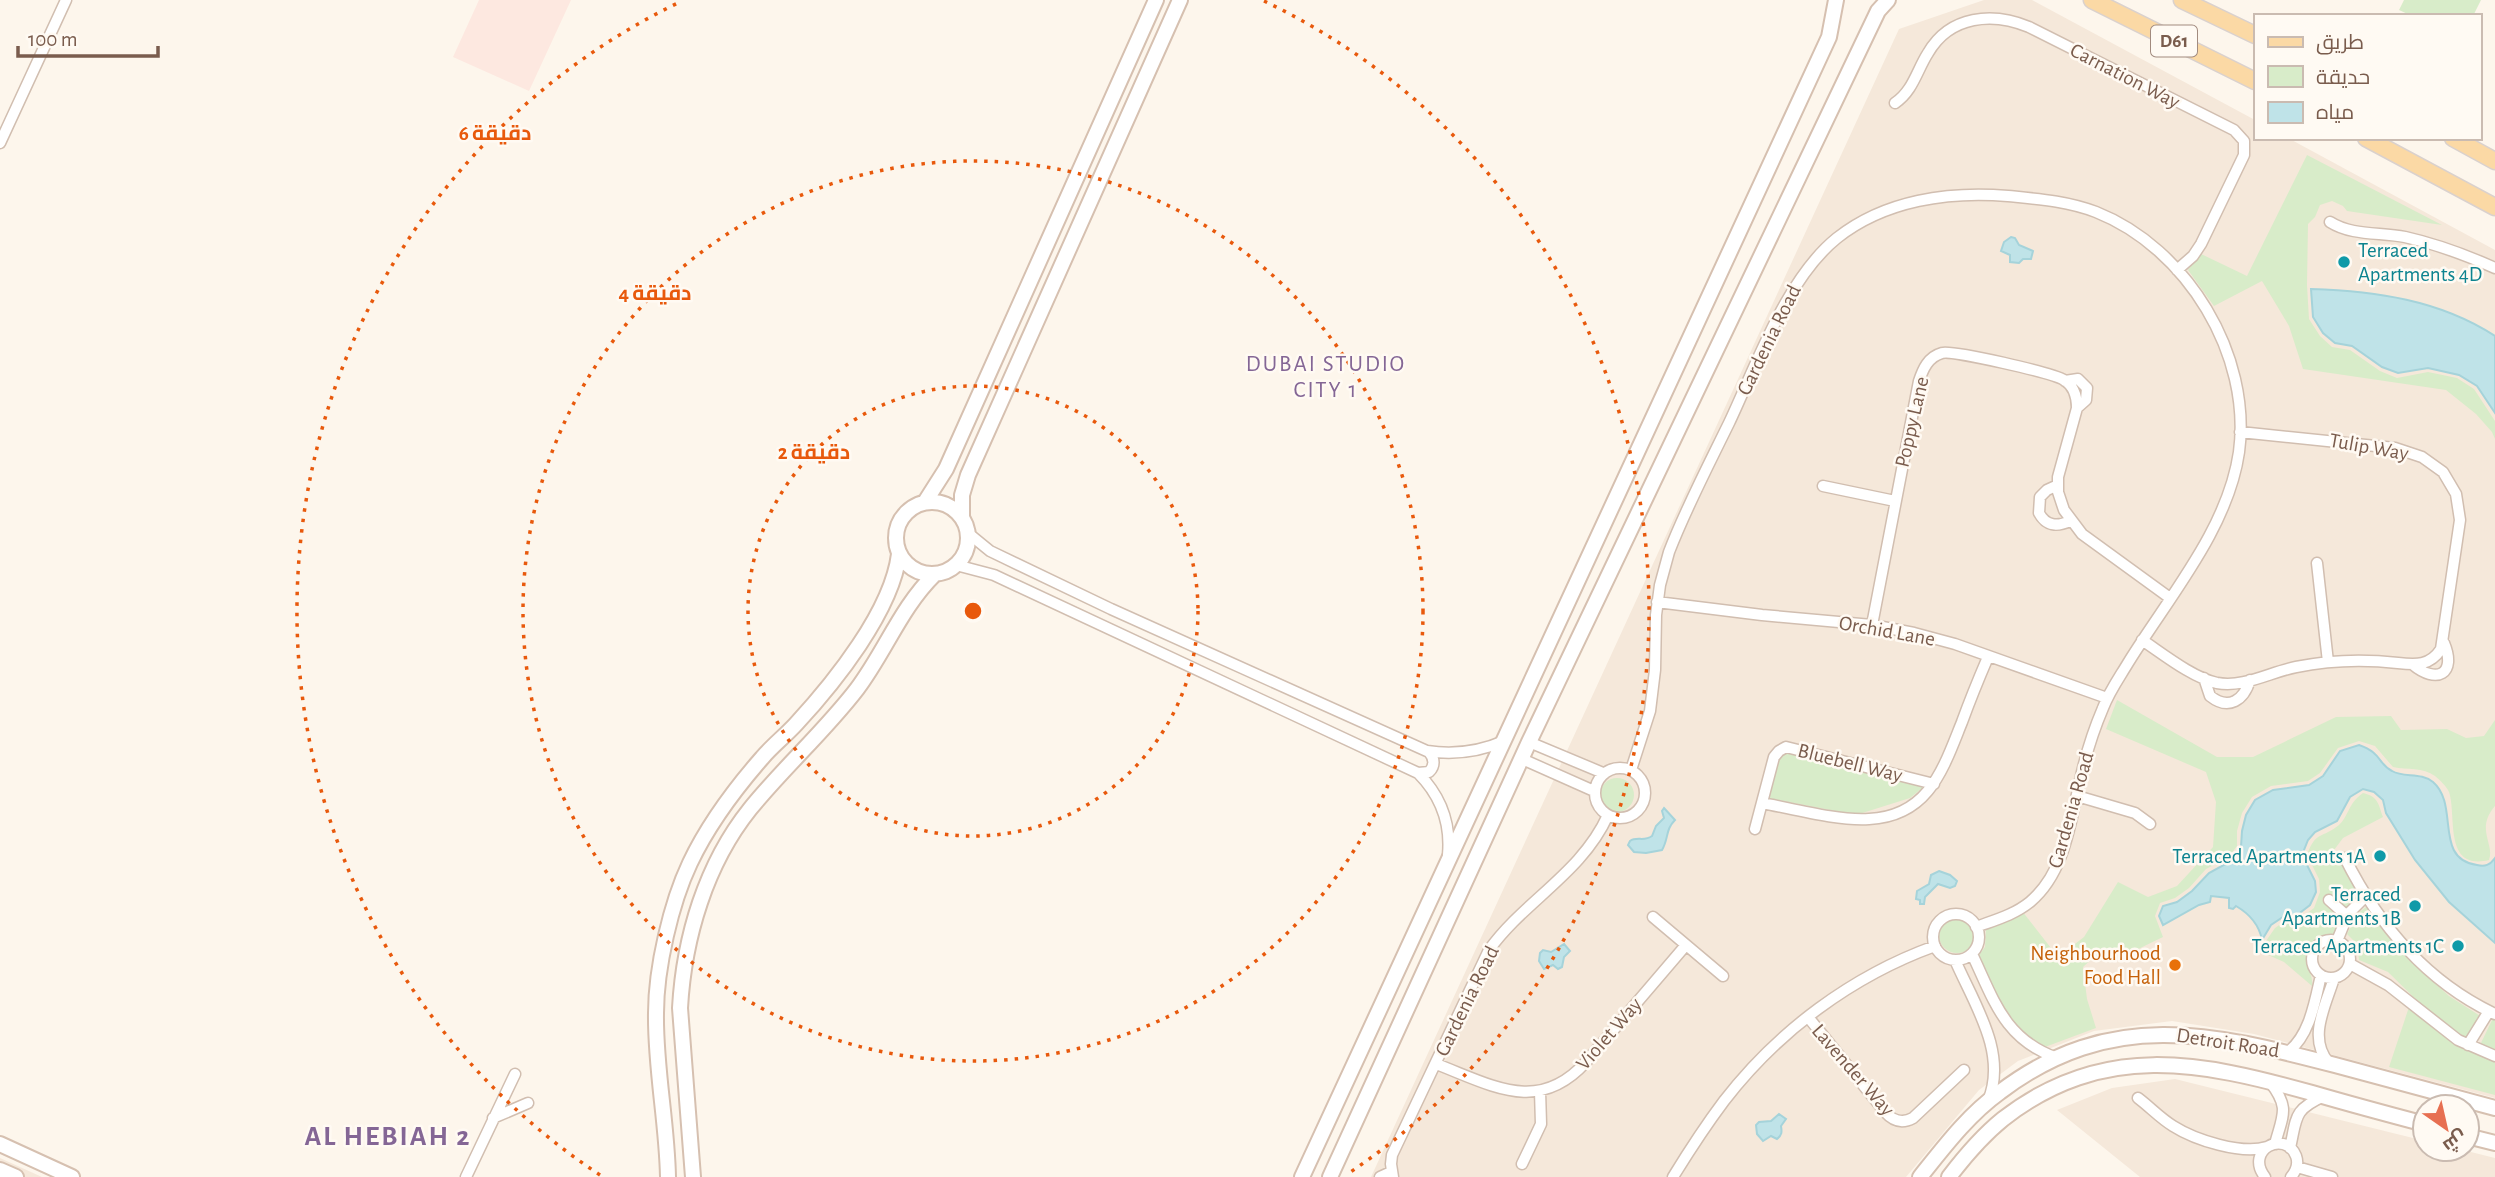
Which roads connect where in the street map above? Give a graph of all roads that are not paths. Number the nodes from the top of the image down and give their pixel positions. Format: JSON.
{"nodes":[{"id":1,"x":66,"y":0,"type":"edge"},
{"id":2,"x":1156,"y":0,"type":"edge"},
{"id":3,"x":1180,"y":0,"type":"edge"},
{"id":4,"x":1836,"y":0,"type":"edge"},
{"id":5,"x":1845,"y":0,"type":"edge"},
{"id":6,"x":2092,"y":0,"type":"edge"},
{"id":7,"x":2182,"y":0,"type":"edge"},
{"id":8,"x":1884,"y":4,"type":"edge"},
{"id":9,"x":2254,"y":35,"type":"edge"},
{"id":10,"x":1829,"y":37,"type":"junction"},
{"id":11,"x":2254,"y":81,"type":"edge"},
{"id":12,"x":1895,"y":103,"type":"dead end"},
{"id":13,"x":2370,"y":140,"type":"edge"},
{"id":14,"x":2458,"y":140,"type":"edge"},
{"id":15,"x":0,"y":143,"type":"edge"},
{"id":16,"x":2495,"y":161,"type":"edge"},
{"id":17,"x":2495,"y":207,"type":"edge"},
{"id":18,"x":2330,"y":222,"type":"dead end"},
{"id":19,"x":2495,"y":268,"type":"edge"},
{"id":20,"x":2177,"y":270,"type":"junction"},
{"id":21,"x":2240,"y":432,"type":"junction"},
{"id":22,"x":1823,"y":485,"type":"dead end"},
{"id":23,"x":2058,"y":485,"type":"junction"},
{"id":24,"x":1895,"y":501,"type":"junction"},
{"id":25,"x":925,"y":502,"type":"junction"},
{"id":26,"x":962,"y":518,"type":"junction"},
{"id":27,"x":2070,"y":521,"type":"junction"},
{"id":28,"x":968,"y":533,"type":"junction"},
{"id":29,"x":899,"y":554,"type":"junction"},
{"id":30,"x":2317,"y":563,"type":"dead end"},
{"id":31,"x":956,"y":565,"type":"junction"},
{"id":32,"x":935,"y":574,"type":"junction"},
{"id":33,"x":2170,"y":598,"type":"junction"},
{"id":34,"x":1657,"y":602,"type":"junction"},
{"id":35,"x":1872,"y":625,"type":"junction"},
{"id":36,"x":2142,"y":640,"type":"junction"},
{"id":37,"x":2444,"y":643,"type":"junction"},
{"id":38,"x":1988,"y":657,"type":"junction"},
{"id":39,"x":2328,"y":662,"type":"junction"},
{"id":40,"x":2412,"y":664,"type":"junction"},
{"id":41,"x":2204,"y":678,"type":"junction"},
{"id":42,"x":2250,"y":681,"type":"junction"},
{"id":43,"x":2107,"y":698,"type":"junction"},
{"id":44,"x":1505,"y":741,"type":"junction"},
{"id":45,"x":1530,"y":742,"type":"junction"},
{"id":46,"x":1426,"y":751,"type":"junction"},
{"id":47,"x":1522,"y":759,"type":"junction"},
{"id":48,"x":1632,"y":769,"type":"junction"},
{"id":49,"x":1603,"y":773,"type":"junction"},
{"id":50,"x":1418,"y":774,"type":"junction"},
{"id":51,"x":1934,"y":785,"type":"junction"},
{"id":52,"x":1594,"y":791,"type":"junction"},
{"id":53,"x":2077,"y":796,"type":"junction"},
{"id":54,"x":1762,"y":803,"type":"junction"},
{"id":55,"x":1608,"y":816,"type":"junction"},
{"id":56,"x":2150,"y":824,"type":"dead end"},
{"id":57,"x":1755,"y":829,"type":"dead end"},
{"id":58,"x":2345,"y":858,"type":"dead end"},
{"id":59,"x":1446,"y":864,"type":"junction"},
{"id":60,"x":2367,"y":899,"type":"junction"},
{"id":61,"x":2329,"y":900,"type":"dead end"},
{"id":62,"x":1653,"y":917,"type":"dead end"},
{"id":63,"x":2346,"y":918,"type":"junction"},
{"id":64,"x":1976,"y":927,"type":"junction"},
{"id":65,"x":2337,"y":941,"type":"junction"},
{"id":66,"x":1686,"y":944,"type":"junction"},
{"id":67,"x":1935,"y":946,"type":"junction"},
{"id":68,"x":1972,"y":954,"type":"junction"},
{"id":69,"x":1955,"y":960,"type":"junction"},
{"id":70,"x":2350,"y":964,"type":"junction"},
{"id":71,"x":2321,"y":975,"type":"junction"},
{"id":72,"x":1723,"y":976,"type":"dead end"},
{"id":73,"x":2334,"y":978,"type":"junction"},
{"id":74,"x":2492,"y":1013,"type":"edge"},
{"id":75,"x":1808,"y":1017,"type":"junction"},
{"id":76,"x":2468,"y":1045,"type":"junction"},
{"id":77,"x":2288,"y":1052,"type":"junction"},
{"id":78,"x":2495,"y":1056,"type":"edge"},
{"id":79,"x":2057,"y":1058,"type":"junction"},
{"id":80,"x":1436,"y":1064,"type":"junction"},
{"id":81,"x":2329,"y":1064,"type":"junction"},
{"id":82,"x":1964,"y":1070,"type":"dead end"},
{"id":83,"x":515,"y":1074,"type":"dead end"},
{"id":84,"x":2269,"y":1081,"type":"junction"},
{"id":85,"x":1540,"y":1091,"type":"junction"},
{"id":86,"x":2324,"y":1097,"type":"junction"},
{"id":87,"x":2138,"y":1098,"type":"dead end"},
{"id":88,"x":1988,"y":1101,"type":"junction"},
{"id":89,"x":528,"y":1103,"type":"dead end"},
{"id":90,"x":2495,"y":1108,"type":"edge"},
{"id":91,"x":493,"y":1118,"type":"junction"},
{"id":92,"x":2411,"y":1120,"type":"edge"},
{"id":93,"x":0,"y":1144,"type":"edge"},
{"id":94,"x":2271,"y":1145,"type":"junction"},
{"id":95,"x":2290,"y":1148,"type":"junction"},
{"id":96,"x":2237,"y":1149,"type":"junction"},
{"id":97,"x":1522,"y":1164,"type":"dead end"},
{"id":98,"x":2297,"y":1167,"type":"junction"},
{"id":99,"x":0,"y":1170,"type":"edge"},
{"id":100,"x":2263,"y":1174,"type":"edge"},
{"id":101,"x":1392,"y":1175,"type":"edge"},
{"id":102,"x":16,"y":1177,"type":"edge"},
{"id":103,"x":72,"y":1177,"type":"edge"},
{"id":104,"x":466,"y":1177,"type":"edge"},
{"id":105,"x":668,"y":1177,"type":"edge"},
{"id":106,"x":693,"y":1177,"type":"edge"},
{"id":107,"x":1302,"y":1177,"type":"edge"},
{"id":108,"x":1330,"y":1177,"type":"edge"},
{"id":109,"x":1380,"y":1177,"type":"edge"},
{"id":110,"x":1673,"y":1177,"type":"edge"},
{"id":111,"x":1920,"y":1177,"type":"edge"},
{"id":112,"x":1949,"y":1177,"type":"edge"},
{"id":113,"x":2291,"y":1177,"type":"edge"},
{"id":114,"x":2332,"y":1177,"type":"edge"}],
"edges":[{"from":1,"to":15,"type":"street"},
{"from":2,"to":25,"type":"street"},
{"from":3,"to":26,"type":"street"},
{"from":4,"to":10,"type":"street"},
{"from":5,"to":10,"type":"street"},
{"from":6,"to":11,"type":"main road","number":"D61"},
{"from":7,"to":9,"type":"main road","number":"D61"},
{"from":8,"to":45,"type":"street"},
{"from":10,"to":44,"type":"street"},
{"from":12,"to":20,"type":"street","name":"Carnation Way"},
{"from":13,"to":17,"type":"main road"},
{"from":14,"to":16,"type":"main road"},
{"from":18,"to":19,"type":"street"},
{"from":20,"to":21,"type":"street","name":"Gardenia Road"},
{"from":20,"to":34,"type":"street","name":"Gardenia Road"},
{"from":21,"to":33,"type":"street","name":"Gardenia Road"},
{"from":21,"to":37,"type":"street","name":"Tulip Way"},
{"from":22,"to":24,"type":"street"},
{"from":23,"to":24,"type":"street","name":"Poppy Lane"},
{"from":23,"to":27,"type":"street","name":"Poppy Lane"},
{"from":23,"to":27,"type":"street","name":"Poppy Lane"},
{"from":24,"to":35,"type":"street","name":"Poppy Lane"},
{"from":25,"to":26,"type":"street"},
{"from":25,"to":29,"type":"street"},
{"from":26,"to":28,"type":"street"},
{"from":27,"to":33,"type":"street","name":"Poppy Lane"},
{"from":28,"to":31,"type":"street"},
{"from":28,"to":46,"type":"street"},
{"from":29,"to":32,"type":"street"},
{"from":29,"to":105,"type":"street"},
{"from":30,"to":39,"type":"street"},
{"from":31,"to":32,"type":"street"},
{"from":31,"to":50,"type":"street"},
{"from":32,"to":106,"type":"street"},
{"from":33,"to":36,"type":"street","name":"Gardenia Road"},
{"from":34,"to":35,"type":"street","name":"Orchid Lane"},
{"from":34,"to":48,"type":"street","name":"Gardenia Road"},
{"from":35,"to":38,"type":"street","name":"Orchid Lane"},
{"from":36,"to":41,"type":"street","name":"Tulip Way"},
{"from":36,"to":43,"type":"street","name":"Gardenia Road"},
{"from":37,"to":40,"type":"street"},
{"from":37,"to":40,"type":"street","name":"Tulip Way"},
{"from":38,"to":43,"type":"street","name":"Orchid Lane"},
{"from":38,"to":51,"type":"street","name":"Bluebell Way"},
{"from":39,"to":40,"type":"street","name":"Tulip Way"},
{"from":39,"to":42,"type":"street","name":"Tulip Way"},
{"from":41,"to":42,"type":"street","name":"Tulip Way"},
{"from":41,"to":42,"type":"street","name":"Tulip Way"},
{"from":43,"to":53,"type":"street","name":"Gardenia Road"},
{"from":44,"to":46,"type":"street"},
{"from":44,"to":59,"type":"street"},
{"from":45,"to":47,"type":"street"},
{"from":45,"to":49,"type":"street"},
{"from":46,"to":50,"type":"street"},
{"from":47,"to":52,"type":"street"},
{"from":47,"to":108,"type":"street"},
{"from":48,"to":49,"type":"street"},
{"from":48,"to":55,"type":"street"},
{"from":49,"to":52,"type":"street"},
{"from":50,"to":59,"type":"street"},
{"from":51,"to":54,"type":"street","name":"Bluebell Way"},
{"from":51,"to":54,"type":"street","name":"Bluebell Way"},
{"from":52,"to":55,"type":"street"},
{"from":53,"to":56,"type":"street"},
{"from":53,"to":64,"type":"street","name":"Gardenia Road"},
{"from":54,"to":57,"type":"street","name":"Bluebell Way"},
{"from":55,"to":80,"type":"street","name":"Gardenia Road"},
{"from":58,"to":60,"type":"street"},
{"from":59,"to":107,"type":"street"},
{"from":60,"to":63,"type":"street"},
{"from":60,"to":74,"type":"street"},
{"from":61,"to":63,"type":"street"},
{"from":62,"to":66,"type":"street"},
{"from":63,"to":65,"type":"street"},
{"from":64,"to":67,"type":"street"},
{"from":64,"to":68,"type":"street"},
{"from":65,"to":70,"type":"street"},
{"from":65,"to":71,"type":"street"},
{"from":66,"to":72,"type":"street"},
{"from":66,"to":85,"type":"street","name":"Violet Way"},
{"from":67,"to":69,"type":"street"},
{"from":67,"to":75,"type":"street"},
{"from":68,"to":69,"type":"street"},
{"from":68,"to":79,"type":"street"},
{"from":69,"to":88,"type":"street"},
{"from":70,"to":73,"type":"street"},
{"from":70,"to":76,"type":"street"},
{"from":71,"to":73,"type":"street"},
{"from":71,"to":77,"type":"street"},
{"from":73,"to":81,"type":"street"},
{"from":74,"to":76,"type":"street"},
{"from":75,"to":82,"type":"street","name":"Lavender Way"},
{"from":75,"to":110,"type":"street"},
{"from":76,"to":78,"type":"street"},
{"from":77,"to":79,"type":"street","name":"Detroit Road"},
{"from":77,"to":81,"type":"street","name":"Detroit Road"},
{"from":79,"to":88,"type":"street","name":"Detroit Road"},
{"from":80,"to":85,"type":"street","name":"Violet Way"},
{"from":80,"to":101,"type":"street","name":"Gardenia Road"},
{"from":81,"to":90,"type":"street","name":"Detroit Road"},
{"from":83,"to":91,"type":"street"},
{"from":84,"to":86,"type":"street","name":"Detroit Road"},
{"from":84,"to":94,"type":"street"},
{"from":84,"to":112,"type":"street","name":"Detroit Road"},
{"from":85,"to":97,"type":"street"},
{"from":86,"to":92,"type":"street","name":"Detroit Road"},
{"from":86,"to":95,"type":"street"},
{"from":87,"to":96,"type":"street"},
{"from":88,"to":111,"type":"street","name":"Detroit Road"},
{"from":89,"to":91,"type":"street"},
{"from":91,"to":104,"type":"street"},
{"from":93,"to":103,"type":"street"},
{"from":94,"to":95,"type":"street"},
{"from":94,"to":96,"type":"street"},
{"from":94,"to":100,"type":"street"},
{"from":95,"to":98,"type":"street"},
{"from":96,"to":100,"type":"street"},
{"from":98,"to":113,"type":"street"},
{"from":98,"to":114,"type":"street"},
{"from":99,"to":102,"type":"street"},
{"from":101,"to":109,"type":"street"}]}
